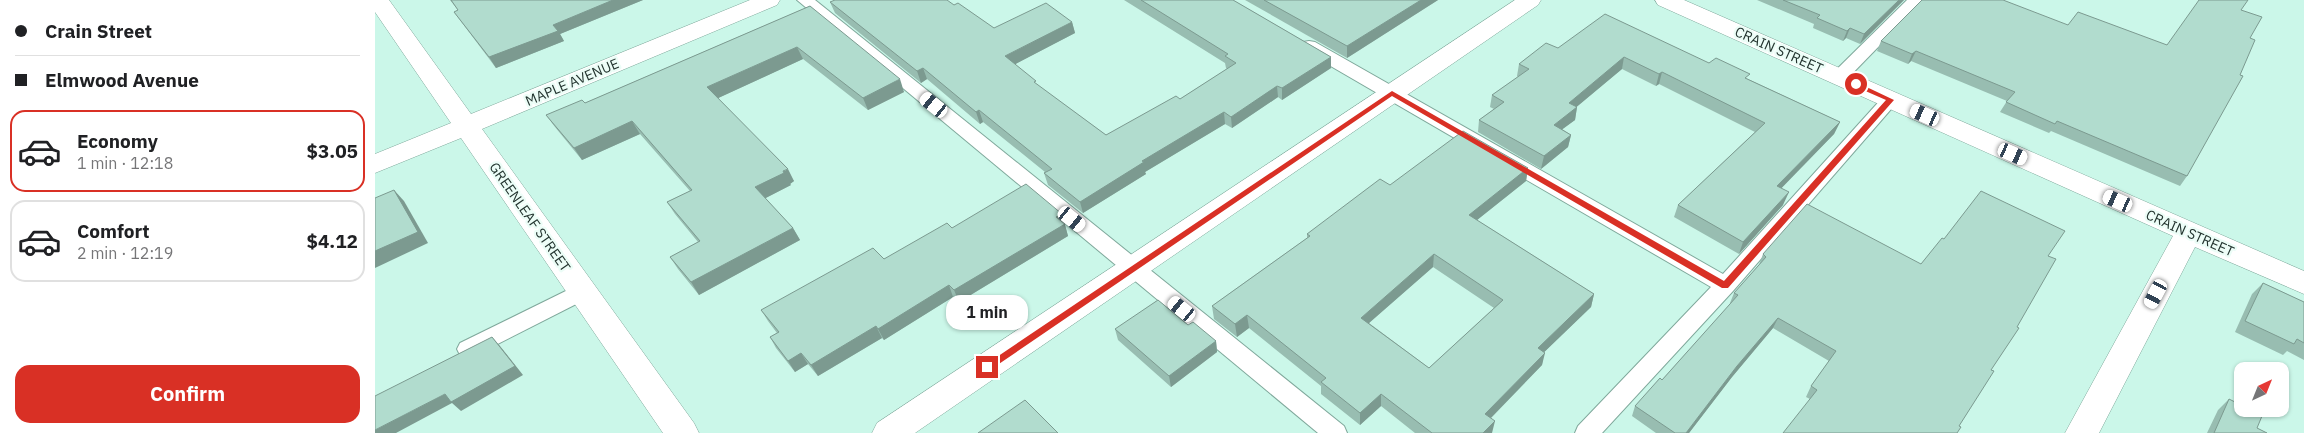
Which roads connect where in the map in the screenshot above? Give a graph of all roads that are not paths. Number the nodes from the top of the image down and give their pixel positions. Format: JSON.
{"nodes":[{"id":1,"x":769,"y":0,"type":"edge"},
{"id":2,"x":805,"y":0,"type":"edge"},
{"id":3,"x":1530,"y":0,"type":"edge"},
{"id":4,"x":1666,"y":0,"type":"edge"},
{"id":5,"x":1916,"y":0,"type":"edge"},
{"id":6,"x":378,"y":5,"type":"edge"},
{"id":7,"x":1297,"y":38,"type":"edge"},
{"id":8,"x":1839,"y":77,"type":"junction"},
{"id":9,"x":1392,"y":93,"type":"junction"},
{"id":10,"x":1890,"y":100,"type":"junction"},
{"id":11,"x":466,"y":126,"type":"junction"},
{"id":12,"x":375,"y":164,"type":"edge"},
{"id":13,"x":2189,"y":232,"type":"junction"},
{"id":14,"x":1133,"y":269,"type":"junction"},
{"id":15,"x":2304,"y":283,"type":"edge"},
{"id":16,"x":1725,"y":285,"type":"junction"},
{"id":17,"x":582,"y":290,"type":"junction"},
{"id":18,"x":451,"y":358,"type":"edge"},
{"id":19,"x":682,"y":433,"type":"edge"},
{"id":20,"x":889,"y":433,"type":"edge"},
{"id":21,"x":1335,"y":433,"type":"edge"},
{"id":22,"x":1587,"y":433,"type":"edge"},
{"id":23,"x":2082,"y":433,"type":"edge"}],
"edges":[{"from":1,"to":11,"type":"street","name":"MAPLE AVENUE"},
{"from":2,"to":14,"type":"lane"},
{"from":3,"to":9,"type":"street"},
{"from":4,"to":8,"type":"street","name":"CRAIN STREET"},
{"from":5,"to":8,"type":"lane"},
{"from":6,"to":11,"type":"street","name":"GREENLEAF STREET"},
{"from":7,"to":9,"type":"lane"},
{"from":8,"to":10,"type":"street","name":"CRAIN STREET"},
{"from":9,"to":14,"type":"street"},
{"from":9,"to":16,"type":"lane"},
{"from":10,"to":13,"type":"street","name":"CRAIN STREET"},
{"from":10,"to":16,"type":"lane"},
{"from":11,"to":12,"type":"street","name":"MAPLE AVENUE"},
{"from":11,"to":17,"type":"street","name":"GREENLEAF STREET"},
{"from":13,"to":15,"type":"street","name":"CRAIN STREET"},
{"from":13,"to":23,"type":"street"},
{"from":14,"to":20,"type":"street"},
{"from":14,"to":21,"type":"lane"},
{"from":16,"to":22,"type":"lane"},
{"from":17,"to":18,"type":"lane"},
{"from":17,"to":19,"type":"street","name":"GREENLEAF STREET"}]}
